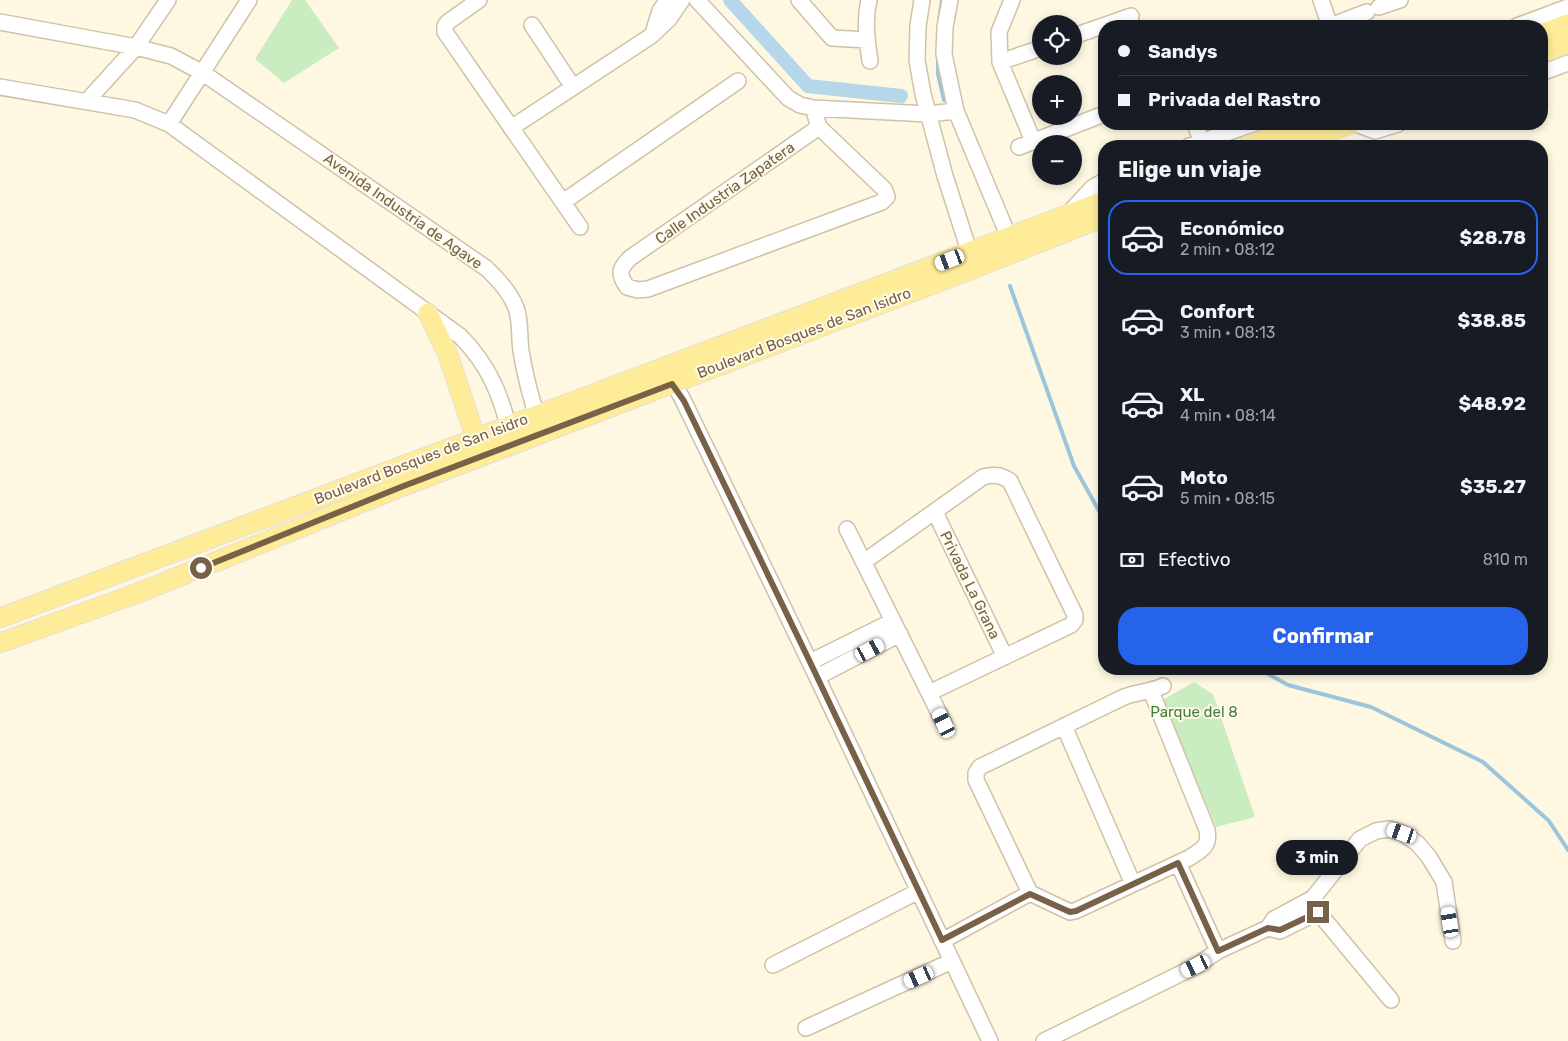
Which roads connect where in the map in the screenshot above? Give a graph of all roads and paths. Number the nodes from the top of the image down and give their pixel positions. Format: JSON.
{"nodes":[{"id":1,"x":168,"y":0,"type":"edge"},
{"id":2,"x":249,"y":0,"type":"edge"},
{"id":3,"x":479,"y":0,"type":"edge"},
{"id":4,"x":667,"y":0,"type":"edge"},
{"id":5,"x":682,"y":0,"type":"edge"},
{"id":6,"x":696,"y":0,"type":"edge"},
{"id":7,"x":799,"y":0,"type":"edge"},
{"id":8,"x":869,"y":0,"type":"edge"},
{"id":9,"x":922,"y":0,"type":"edge"},
{"id":10,"x":950,"y":0,"type":"edge"},
{"id":11,"x":1012,"y":0,"type":"edge"},
{"id":12,"x":1321,"y":0,"type":"edge"},
{"id":13,"x":1400,"y":0,"type":"edge"},
{"id":14,"x":1568,"y":7,"type":"edge"},
{"id":15,"x":1131,"y":16,"type":"dead end"},
{"id":16,"x":1120,"y":20,"type":"edge"},
{"id":17,"x":1328,"y":20,"type":"edge"},
{"id":18,"x":1346,"y":20,"type":"edge"},
{"id":19,"x":1533,"y":20,"type":"edge"},
{"id":20,"x":0,"y":22,"type":"edge"},
{"id":21,"x":1568,"y":24,"type":"edge"},
{"id":22,"x":532,"y":25,"type":"dead end"},
{"id":23,"x":1098,"y":28,"type":"edge"},
{"id":24,"x":1548,"y":31,"type":"edge"},
{"id":25,"x":1082,"y":33,"type":"edge"},
{"id":26,"x":651,"y":36,"type":"junction"},
{"id":27,"x":867,"y":40,"type":"junction"},
{"id":28,"x":1568,"y":43,"type":"edge"},
{"id":29,"x":136,"y":47,"type":"junction"},
{"id":30,"x":1548,"y":50,"type":"edge"},
{"id":31,"x":1032,"y":51,"type":"edge"},
{"id":32,"x":870,"y":60,"type":"dead end"},
{"id":33,"x":1000,"y":62,"type":"junction"},
{"id":34,"x":1568,"y":63,"type":"edge"},
{"id":35,"x":1548,"y":70,"type":"edge"},
{"id":36,"x":202,"y":73,"type":"junction"},
{"id":37,"x":738,"y":81,"type":"dead end"},
{"id":38,"x":0,"y":87,"type":"edge"},
{"id":39,"x":572,"y":88,"type":"junction"},
{"id":40,"x":87,"y":101,"type":"junction"},
{"id":41,"x":813,"y":108,"type":"junction"},
{"id":42,"x":956,"y":111,"type":"junction"},
{"id":43,"x":928,"y":114,"type":"junction"},
{"id":44,"x":1098,"y":116,"type":"edge"},
{"id":45,"x":170,"y":124,"type":"junction"},
{"id":46,"x":819,"y":127,"type":"junction"},
{"id":47,"x":511,"y":128,"type":"junction"},
{"id":48,"x":1235,"y":130,"type":"edge"},
{"id":49,"x":1290,"y":130,"type":"edge"},
{"id":50,"x":1334,"y":130,"type":"edge"},
{"id":51,"x":1052,"y":135,"type":"edge"},
{"id":52,"x":1220,"y":135,"type":"edge"},
{"id":53,"x":1032,"y":137,"type":"edge"},
{"id":54,"x":1263,"y":140,"type":"edge"},
{"id":55,"x":1306,"y":140,"type":"edge"},
{"id":56,"x":1032,"y":143,"type":"edge"},
{"id":57,"x":1019,"y":147,"type":"dead end"},
{"id":58,"x":1098,"y":184,"type":"edge"},
{"id":59,"x":563,"y":202,"type":"junction"},
{"id":60,"x":1098,"y":203,"type":"edge"},
{"id":61,"x":1066,"y":216,"type":"junction"},
{"id":62,"x":1098,"y":219,"type":"edge"},
{"id":63,"x":580,"y":226,"type":"dead end"},
{"id":64,"x":1013,"y":245,"type":"junction"},
{"id":65,"x":972,"y":261,"type":"junction"},
{"id":66,"x":428,"y":312,"type":"junction"},
{"id":67,"x":669,"y":376,"type":"junction"},
{"id":68,"x":536,"y":416,"type":"junction"},
{"id":69,"x":543,"y":433,"type":"junction"},
{"id":70,"x":511,"y":435,"type":"junction"},
{"id":71,"x":476,"y":439,"type":"junction"},
{"id":72,"x":935,"y":512,"type":"junction"},
{"id":73,"x":848,"y":529,"type":"dead end"},
{"id":74,"x":865,"y":561,"type":"junction"},
{"id":75,"x":23,"y":610,"type":"junction"},
{"id":76,"x":0,"y":618,"type":"edge"},
{"id":77,"x":896,"y":628,"type":"junction"},
{"id":78,"x":30,"y":631,"type":"junction"},
{"id":79,"x":0,"y":643,"type":"edge"},
{"id":80,"x":1004,"y":657,"type":"junction"},
{"id":81,"x":810,"y":662,"type":"junction"},
{"id":82,"x":818,"y":677,"type":"junction"},
{"id":83,"x":929,"y":693,"type":"junction"},
{"id":84,"x":944,"y":723,"type":"dead end"},
{"id":85,"x":1064,"y":726,"type":"junction"},
{"id":86,"x":1178,"y":863,"type":"junction"},
{"id":87,"x":1133,"y":884,"type":"junction"},
{"id":88,"x":919,"y":891,"type":"junction"},
{"id":89,"x":1030,"y":894,"type":"junction"},
{"id":90,"x":1316,"y":906,"type":"junction"},
{"id":91,"x":942,"y":940,"type":"junction"},
{"id":92,"x":1453,"y":941,"type":"dead end"},
{"id":93,"x":1218,"y":951,"type":"junction"},
{"id":94,"x":952,"y":961,"type":"junction"},
{"id":95,"x":773,"y":965,"type":"dead end"},
{"id":96,"x":1391,"y":1000,"type":"dead end"},
{"id":97,"x":806,"y":1028,"type":"dead end"},
{"id":98,"x":990,"y":1041,"type":"edge"},
{"id":99,"x":1044,"y":1041,"type":"edge"}],
"edges":[{"from":1,"to":29,"type":"street"},
{"from":2,"to":36,"type":"street"},
{"from":3,"to":47,"type":"street"},
{"from":4,"to":26,"type":"street"},
{"from":5,"to":26,"type":"street"},
{"from":6,"to":41,"type":"street"},
{"from":7,"to":27,"type":"street"},
{"from":8,"to":27,"type":"street"},
{"from":9,"to":43,"type":"street"},
{"from":10,"to":42,"type":"street"},
{"from":11,"to":33,"type":"street"},
{"from":12,"to":17,"type":"street"},
{"from":13,"to":18,"type":"street"},
{"from":14,"to":19,"type":"street"},
{"from":15,"to":16,"type":"street"},
{"from":20,"to":29,"type":"street","name":"Avenida Industria de Agave"},
{"from":21,"to":24,"type":"main road"},
{"from":22,"to":39,"type":"street"},
{"from":23,"to":25,"type":"street"},
{"from":26,"to":39,"type":"street"},
{"from":27,"to":32,"type":"street"},
{"from":28,"to":30,"type":"main road"},
{"from":29,"to":36,"type":"street","name":"Avenida Industria de Agave"},
{"from":29,"to":40,"type":"street"},
{"from":31,"to":33,"type":"street"},
{"from":33,"to":53,"type":"street"},
{"from":34,"to":35,"type":"street"},
{"from":36,"to":45,"type":"street"},
{"from":36,"to":68,"type":"street","name":"Avenida Industria de Agave"},
{"from":37,"to":59,"type":"street"},
{"from":38,"to":40,"type":"street"},
{"from":39,"to":47,"type":"street"},
{"from":40,"to":45,"type":"street"},
{"from":41,"to":43,"type":"street"},
{"from":41,"to":46,"type":"street"},
{"from":42,"to":43,"type":"street"},
{"from":42,"to":64,"type":"street"},
{"from":43,"to":65,"type":"street"},
{"from":44,"to":51,"type":"street"},
{"from":45,"to":66,"type":"street"},
{"from":46,"to":46,"type":"street","name":"Calle Industria Zapatera"},
{"from":47,"to":59,"type":"street"},
{"from":48,"to":52,"type":"street"},
{"from":49,"to":54,"type":"main road"},
{"from":50,"to":55,"type":"main road"},
{"from":56,"to":57,"type":"street"},
{"from":58,"to":61,"type":"street","name":"Boulevard Bosques de San Isidro"},
{"from":59,"to":63,"type":"street"},
{"from":60,"to":61,"type":"main road","name":"Boulevard Bosques de San Isidro"},
{"from":61,"to":64,"type":"main road","name":"Boulevard Bosques de San Isidro"},
{"from":62,"to":64,"type":"main road","name":"Boulevard Bosques de San Isidro"},
{"from":64,"to":65,"type":"main road","name":"Boulevard Bosques de San Isidro"},
{"from":65,"to":67,"type":"main road","name":"Boulevard Bosques de San Isidro"},
{"from":66,"to":70,"type":"street"},
{"from":66,"to":71,"type":"main road"},
{"from":67,"to":68,"type":"main road","name":"Boulevard Bosques de San Isidro"},
{"from":67,"to":69,"type":"main road","name":"Boulevard Bosques de San Isidro"},
{"from":67,"to":81,"type":"street"},
{"from":68,"to":69,"type":"street","name":"Avenida Industria de Agave"},
{"from":68,"to":70,"type":"main road","name":"Boulevard Bosques de San Isidro"},
{"from":69,"to":70,"type":"main road","name":"Boulevard Bosques de San Isidro"},
{"from":70,"to":71,"type":"main road","name":"Boulevard Bosques de San Isidro"},
{"from":70,"to":78,"type":"main road","name":"Boulevard Bosques de San Isidro"},
{"from":71,"to":75,"type":"main road","name":"Boulevard Bosques de San Isidro"},
{"from":72,"to":74,"type":"street"},
{"from":72,"to":80,"type":"street","name":"Privada La Grana"},
{"from":72,"to":80,"type":"street"},
{"from":73,"to":74,"type":"street"},
{"from":74,"to":77,"type":"street"},
{"from":75,"to":76,"type":"main road","name":"Boulevard Bosques de San Isidro"},
{"from":75,"to":78,"type":"main road"},
{"from":77,"to":81,"type":"street"},
{"from":77,"to":82,"type":"street"},
{"from":77,"to":83,"type":"street"},
{"from":78,"to":79,"type":"main road","name":"Boulevard Bosques de San Isidro"},
{"from":80,"to":83,"type":"street"},
{"from":81,"to":82,"type":"street"},
{"from":82,"to":88,"type":"street"},
{"from":83,"to":84,"type":"street"},
{"from":85,"to":86,"type":"street"},
{"from":85,"to":87,"type":"street"},
{"from":85,"to":89,"type":"street"},
{"from":86,"to":87,"type":"street"},
{"from":86,"to":93,"type":"street"},
{"from":87,"to":89,"type":"street"},
{"from":88,"to":91,"type":"street"},
{"from":88,"to":95,"type":"street"},
{"from":89,"to":91,"type":"street"},
{"from":90,"to":92,"type":"street"},
{"from":90,"to":93,"type":"street"},
{"from":90,"to":96,"type":"street"},
{"from":91,"to":94,"type":"street"},
{"from":93,"to":99,"type":"street"},
{"from":94,"to":97,"type":"street"},
{"from":94,"to":98,"type":"street"}]}
